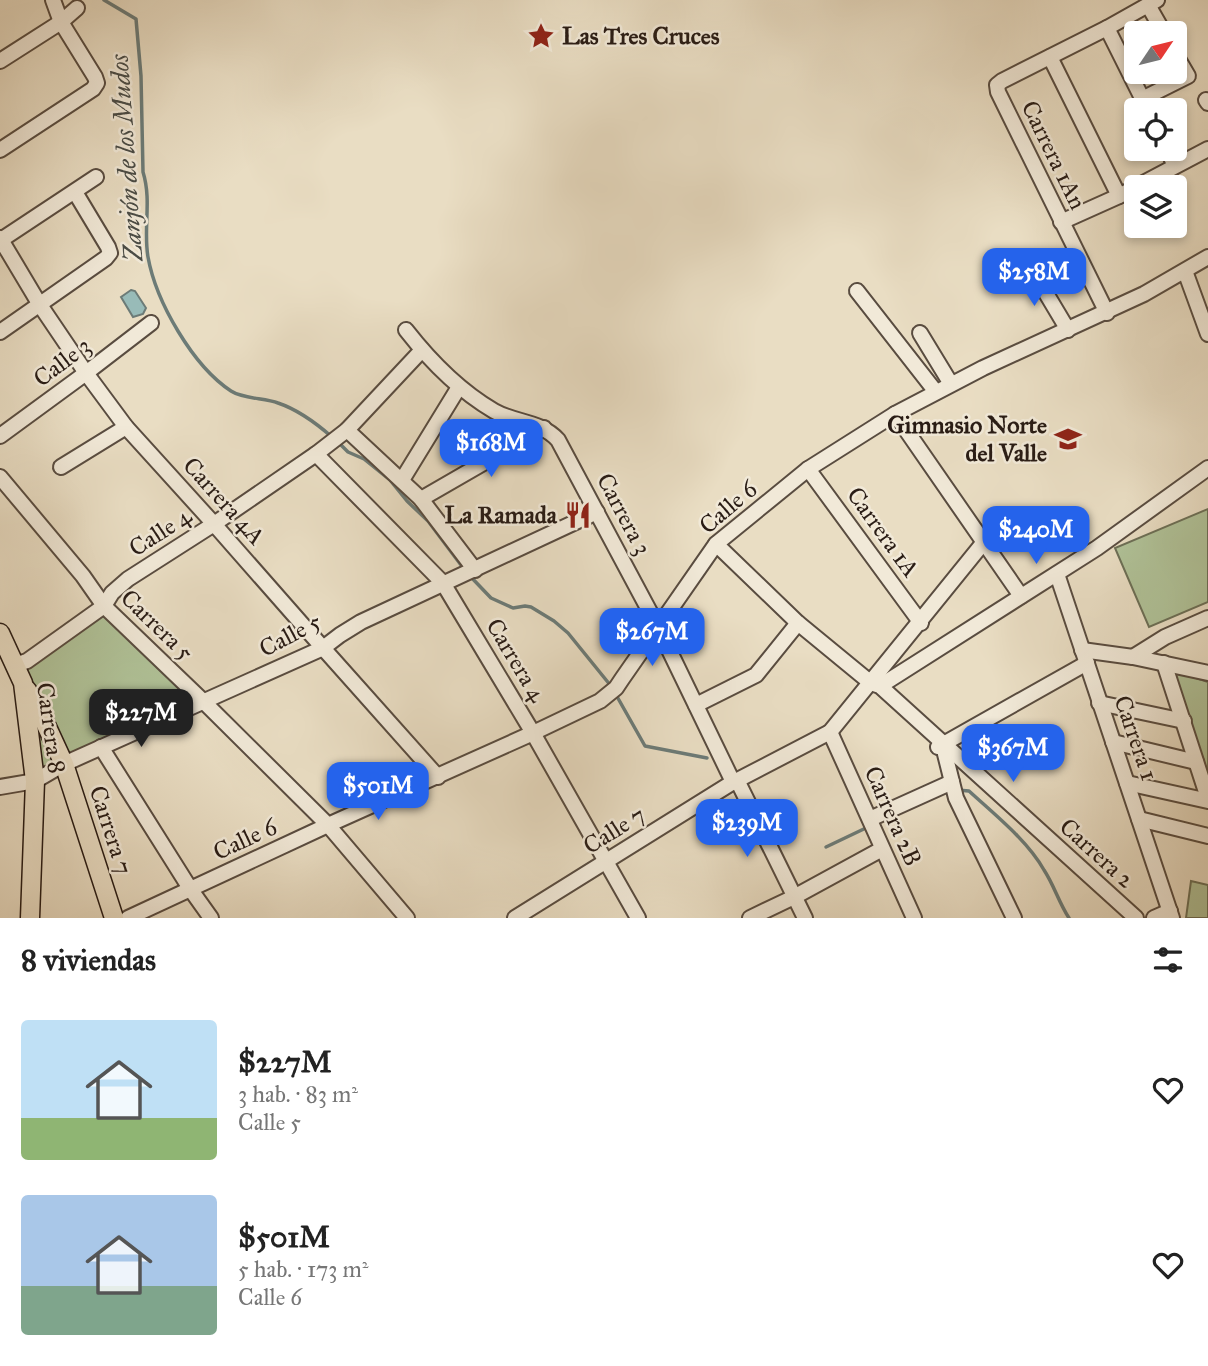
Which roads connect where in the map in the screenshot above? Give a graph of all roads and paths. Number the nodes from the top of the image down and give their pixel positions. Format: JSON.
{"nodes":[{"id":1,"x":54,"y":0,"type":"edge"},
{"id":2,"x":1153,"y":3,"type":"edge"},
{"id":3,"x":77,"y":8,"type":"dead end"},
{"id":4,"x":1160,"y":21,"type":"edge"},
{"id":5,"x":61,"y":22,"type":"junction"},
{"id":6,"x":1107,"y":28,"type":"junction"},
{"id":7,"x":1050,"y":57,"type":"junction"},
{"id":8,"x":0,"y":61,"type":"edge"},
{"id":9,"x":1176,"y":84,"type":"edge"},
{"id":10,"x":1142,"y":98,"type":"edge"},
{"id":11,"x":1154,"y":98,"type":"edge"},
{"id":12,"x":1208,"y":149,"type":"edge"},
{"id":13,"x":0,"y":150,"type":"edge"},
{"id":14,"x":1173,"y":161,"type":"edge"},
{"id":15,"x":1175,"y":166,"type":"junction"},
{"id":16,"x":96,"y":177,"type":"dead end"},
{"id":17,"x":75,"y":192,"type":"junction"},
{"id":18,"x":1119,"y":196,"type":"junction"},
{"id":19,"x":1061,"y":222,"type":"junction"},
{"id":20,"x":1,"y":239,"type":"edge"},
{"id":21,"x":1208,"y":257,"type":"edge"},
{"id":22,"x":1031,"y":268,"type":"dead end"},
{"id":23,"x":1185,"y":271,"type":"junction"},
{"id":24,"x":857,"y":291,"type":"dead end"},
{"id":25,"x":40,"y":305,"type":"junction"},
{"id":26,"x":1107,"y":313,"type":"junction"},
{"id":27,"x":151,"y":323,"type":"dead end"},
{"id":28,"x":407,"y":330,"type":"dead end"},
{"id":29,"x":1068,"y":330,"type":"junction"},
{"id":30,"x":0,"y":332,"type":"edge"},
{"id":31,"x":920,"y":333,"type":"dead end"},
{"id":32,"x":1208,"y":334,"type":"edge"},
{"id":33,"x":422,"y":350,"type":"junction"},
{"id":34,"x":86,"y":373,"type":"junction"},
{"id":35,"x":951,"y":384,"type":"junction"},
{"id":36,"x":459,"y":387,"type":"junction"},
{"id":37,"x":936,"y":392,"type":"junction"},
{"id":38,"x":895,"y":414,"type":"junction"},
{"id":39,"x":125,"y":427,"type":"junction"},
{"id":40,"x":544,"y":428,"type":"junction"},
{"id":41,"x":345,"y":432,"type":"junction"},
{"id":42,"x":0,"y":436,"type":"edge"},
{"id":43,"x":316,"y":454,"type":"junction"},
{"id":44,"x":61,"y":467,"type":"dead end"},
{"id":45,"x":1208,"y":468,"type":"edge"},
{"id":46,"x":808,"y":469,"type":"junction"},
{"id":47,"x":0,"y":477,"type":"edge"},
{"id":48,"x":402,"y":480,"type":"junction"},
{"id":49,"x":421,"y":499,"type":"junction"},
{"id":50,"x":597,"y":512,"type":"junction"},
{"id":51,"x":214,"y":524,"type":"junction"},
{"id":52,"x":985,"y":542,"type":"junction"},
{"id":53,"x":716,"y":544,"type":"junction"},
{"id":54,"x":469,"y":572,"type":"junction"},
{"id":55,"x":1057,"y":573,"type":"junction"},
{"id":56,"x":443,"y":583,"type":"junction"},
{"id":57,"x":1021,"y":596,"type":"junction"},
{"id":58,"x":104,"y":606,"type":"junction"},
{"id":59,"x":1208,"y":618,"type":"edge"},
{"id":60,"x":920,"y":622,"type":"junction"},
{"id":61,"x":798,"y":624,"type":"junction"},
{"id":62,"x":658,"y":627,"type":"junction"},
{"id":63,"x":2,"y":643,"type":"edge"},
{"id":64,"x":323,"y":648,"type":"junction"},
{"id":65,"x":1084,"y":656,"type":"junction"},
{"id":66,"x":1132,"y":657,"type":"junction"},
{"id":67,"x":1164,"y":663,"type":"junction"},
{"id":68,"x":15,"y":665,"type":"junction"},
{"id":69,"x":1208,"y":673,"type":"edge"},
{"id":70,"x":23,"y":683,"type":"junction"},
{"id":71,"x":875,"y":685,"type":"junction"},
{"id":72,"x":204,"y":702,"type":"junction"},
{"id":73,"x":1099,"y":703,"type":"junction"},
{"id":74,"x":696,"y":705,"type":"junction"},
{"id":75,"x":1184,"y":722,"type":"junction"},
{"id":76,"x":533,"y":733,"type":"junction"},
{"id":77,"x":830,"y":733,"type":"junction"},
{"id":78,"x":1113,"y":742,"type":"junction"},
{"id":79,"x":101,"y":747,"type":"junction"},
{"id":80,"x":942,"y":748,"type":"junction"},
{"id":81,"x":1196,"y":762,"type":"junction"},
{"id":82,"x":64,"y":764,"type":"junction"},
{"id":83,"x":438,"y":777,"type":"junction"},
{"id":84,"x":35,"y":781,"type":"junction"},
{"id":85,"x":733,"y":782,"type":"junction"},
{"id":86,"x":1128,"y":783,"type":"junction"},
{"id":87,"x":5,"y":786,"type":"edge"},
{"id":88,"x":953,"y":789,"type":"junction"},
{"id":89,"x":1208,"y":799,"type":"edge"},
{"id":90,"x":1139,"y":819,"type":"junction"},
{"id":91,"x":328,"y":825,"type":"junction"},
{"id":92,"x":875,"y":832,"type":"junction"},
{"id":93,"x":1208,"y":836,"type":"edge"},
{"id":94,"x":606,"y":862,"type":"junction"},
{"id":95,"x":191,"y":890,"type":"junction"},
{"id":96,"x":791,"y":898,"type":"junction"},
{"id":97,"x":1171,"y":915,"type":"edge"},
{"id":98,"x":30,"y":918,"type":"edge"},
{"id":99,"x":114,"y":918,"type":"edge"},
{"id":100,"x":128,"y":918,"type":"edge"},
{"id":101,"x":211,"y":918,"type":"edge"},
{"id":102,"x":407,"y":918,"type":"edge"},
{"id":103,"x":515,"y":918,"type":"edge"},
{"id":104,"x":638,"y":918,"type":"edge"},
{"id":105,"x":750,"y":918,"type":"edge"},
{"id":106,"x":796,"y":918,"type":"edge"},
{"id":107,"x":805,"y":918,"type":"edge"},
{"id":108,"x":914,"y":918,"type":"edge"},
{"id":109,"x":1014,"y":918,"type":"edge"},
{"id":110,"x":1126,"y":918,"type":"edge"},
{"id":111,"x":1136,"y":918,"type":"edge"},
{"id":112,"x":1154,"y":918,"type":"edge"}],
"edges":[{"from":1,"to":5,"type":"street"},
{"from":2,"to":4,"type":"street"},
{"from":2,"to":6,"type":"street"},
{"from":3,"to":5,"type":"street"},
{"from":5,"to":8,"type":"street"},
{"from":5,"to":13,"type":"street"},
{"from":6,"to":7,"type":"street"},
{"from":6,"to":10,"type":"street"},
{"from":7,"to":18,"type":"street"},
{"from":7,"to":19,"type":"street","name":"Carrera 1An"},
{"from":9,"to":11,"type":"street"},
{"from":12,"to":15,"type":"street"},
{"from":14,"to":15,"type":"street"},
{"from":15,"to":18,"type":"street"},
{"from":16,"to":17,"type":"street"},
{"from":17,"to":20,"type":"street"},
{"from":17,"to":25,"type":"street"},
{"from":18,"to":19,"type":"street"},
{"from":19,"to":26,"type":"street","name":"Carrera 1An"},
{"from":20,"to":25,"type":"street","name":"Carrera 4A"},
{"from":21,"to":23,"type":"street","name":"Calle 6"},
{"from":22,"to":29,"type":"street"},
{"from":23,"to":26,"type":"street","name":"Calle 6"},
{"from":23,"to":32,"type":"street"},
{"from":24,"to":37,"type":"street"},
{"from":25,"to":30,"type":"street"},
{"from":25,"to":34,"type":"street","name":"Carrera 4A"},
{"from":26,"to":29,"type":"street","name":"Calle 6"},
{"from":27,"to":34,"type":"street","name":"Calle 3"},
{"from":28,"to":33,"type":"street"},
{"from":29,"to":35,"type":"street","name":"Calle 6"},
{"from":31,"to":35,"type":"street"},
{"from":33,"to":36,"type":"street"},
{"from":33,"to":41,"type":"street","name":"Calle 4"},
{"from":34,"to":39,"type":"street","name":"Carrera 4A"},
{"from":34,"to":42,"type":"street","name":"Calle 3"},
{"from":35,"to":37,"type":"street","name":"Calle 6"},
{"from":36,"to":40,"type":"street"},
{"from":36,"to":48,"type":"street"},
{"from":37,"to":38,"type":"street","name":"Calle 6"},
{"from":38,"to":46,"type":"street","name":"Calle 6"},
{"from":38,"to":52,"type":"street"},
{"from":39,"to":44,"type":"street"},
{"from":39,"to":51,"type":"street","name":"Carrera 4A"},
{"from":40,"to":49,"type":"street"},
{"from":40,"to":50,"type":"street","name":"Carrera 3"},
{"from":41,"to":43,"type":"street","name":"Calle 4"},
{"from":41,"to":48,"type":"street"},
{"from":43,"to":51,"type":"street","name":"Calle 4"},
{"from":43,"to":56,"type":"street","name":"Carrera 4"},
{"from":45,"to":55,"type":"street","name":"Calle 7"},
{"from":46,"to":53,"type":"street","name":"Calle 6"},
{"from":46,"to":60,"type":"street","name":"Carrera 1A"},
{"from":47,"to":58,"type":"street","name":"Carrera 5"},
{"from":48,"to":49,"type":"street"},
{"from":49,"to":54,"type":"street"},
{"from":50,"to":54,"type":"street","name":"Calle 5"},
{"from":50,"to":62,"type":"street","name":"Carrera 3"},
{"from":51,"to":58,"type":"street","name":"Calle 4"},
{"from":51,"to":64,"type":"street","name":"Carrera 4A"},
{"from":52,"to":57,"type":"street"},
{"from":52,"to":60,"type":"street"},
{"from":53,"to":61,"type":"street","name":"Carrera 2"},
{"from":53,"to":62,"type":"street","name":"Calle 6"},
{"from":54,"to":56,"type":"street","name":"Calle 5"},
{"from":55,"to":57,"type":"street","name":"Calle 7"},
{"from":55,"to":65,"type":"street","name":"Carrera 1"},
{"from":56,"to":64,"type":"street","name":"Calle 5"},
{"from":56,"to":76,"type":"street","name":"Carrera 4"},
{"from":57,"to":71,"type":"street","name":"Calle 7"},
{"from":58,"to":68,"type":"street","name":"Calle 4"},
{"from":58,"to":72,"type":"street","name":"Carrera 5"},
{"from":59,"to":66,"type":"street"},
{"from":60,"to":71,"type":"street"},
{"from":61,"to":71,"type":"street","name":"Carrera 2"},
{"from":61,"to":74,"type":"street"},
{"from":62,"to":74,"type":"street","name":"Carrera 3"},
{"from":62,"to":76,"type":"street","name":"Calle 6"},
{"from":63,"to":68,"type":"main road","name":"Carrera 8"},
{"from":64,"to":72,"type":"street","name":"Calle 5"},
{"from":64,"to":83,"type":"street","name":"Carrera 4A"},
{"from":65,"to":66,"type":"street"},
{"from":65,"to":73,"type":"street","name":"Carrera 1"},
{"from":65,"to":80,"type":"street"},
{"from":66,"to":67,"type":"street"},
{"from":67,"to":69,"type":"street"},
{"from":67,"to":75,"type":"street"},
{"from":68,"to":70,"type":"main road","name":"Carrera 8"},
{"from":70,"to":82,"type":"main road","name":"Carrera 7"},
{"from":70,"to":84,"type":"main road","name":"Carrera 8"},
{"from":71,"to":77,"type":"street","name":"Calle 7"},
{"from":71,"to":80,"type":"street","name":"Carrera 2"},
{"from":72,"to":79,"type":"street","name":"Calle 5"},
{"from":72,"to":91,"type":"street","name":"Carrera 5"},
{"from":73,"to":75,"type":"street"},
{"from":73,"to":78,"type":"street","name":"Carrera 1"},
{"from":74,"to":85,"type":"street","name":"Carrera 3"},
{"from":75,"to":81,"type":"street"},
{"from":76,"to":83,"type":"street","name":"Calle 6"},
{"from":76,"to":94,"type":"street","name":"Carrera 4"},
{"from":77,"to":85,"type":"street","name":"Calle 7"},
{"from":77,"to":92,"type":"street","name":"Carrera 2B"},
{"from":78,"to":81,"type":"street"},
{"from":78,"to":86,"type":"street","name":"Carrera 1"},
{"from":79,"to":82,"type":"street","name":"Calle 5"},
{"from":79,"to":95,"type":"street"},
{"from":80,"to":88,"type":"street"},
{"from":80,"to":110,"type":"street","name":"Carrera 2"},
{"from":80,"to":111,"type":"street","name":"Carrera 2"},
{"from":81,"to":89,"type":"street"},
{"from":82,"to":84,"type":"street","name":"Calle 5"},
{"from":82,"to":99,"type":"main road","name":"Carrera 7"},
{"from":83,"to":91,"type":"street","name":"Calle 6"},
{"from":84,"to":87,"type":"street","name":"Calle 5"},
{"from":84,"to":98,"type":"main road","name":"Carrera 8"},
{"from":85,"to":94,"type":"street","name":"Calle 7"},
{"from":85,"to":96,"type":"street","name":"Carrera 3"},
{"from":86,"to":89,"type":"street"},
{"from":86,"to":90,"type":"street","name":"Carrera 1"},
{"from":88,"to":92,"type":"street"},
{"from":88,"to":109,"type":"street"},
{"from":90,"to":93,"type":"street"},
{"from":90,"to":97,"type":"street","name":"Carrera 1"},
{"from":91,"to":95,"type":"street","name":"Calle 6"},
{"from":91,"to":102,"type":"street","name":"Carrera 5"},
{"from":92,"to":96,"type":"street"},
{"from":92,"to":108,"type":"street","name":"Carrera 2B"},
{"from":94,"to":103,"type":"street","name":"Calle 7"},
{"from":94,"to":104,"type":"street","name":"Carrera 4"},
{"from":95,"to":100,"type":"street","name":"Calle 6"},
{"from":95,"to":101,"type":"street"},
{"from":96,"to":105,"type":"street"},
{"from":96,"to":106,"type":"street","name":"Carrera 3"},
{"from":96,"to":107,"type":"street","name":"Carrera 3"},
{"from":97,"to":112,"type":"street"}]}
